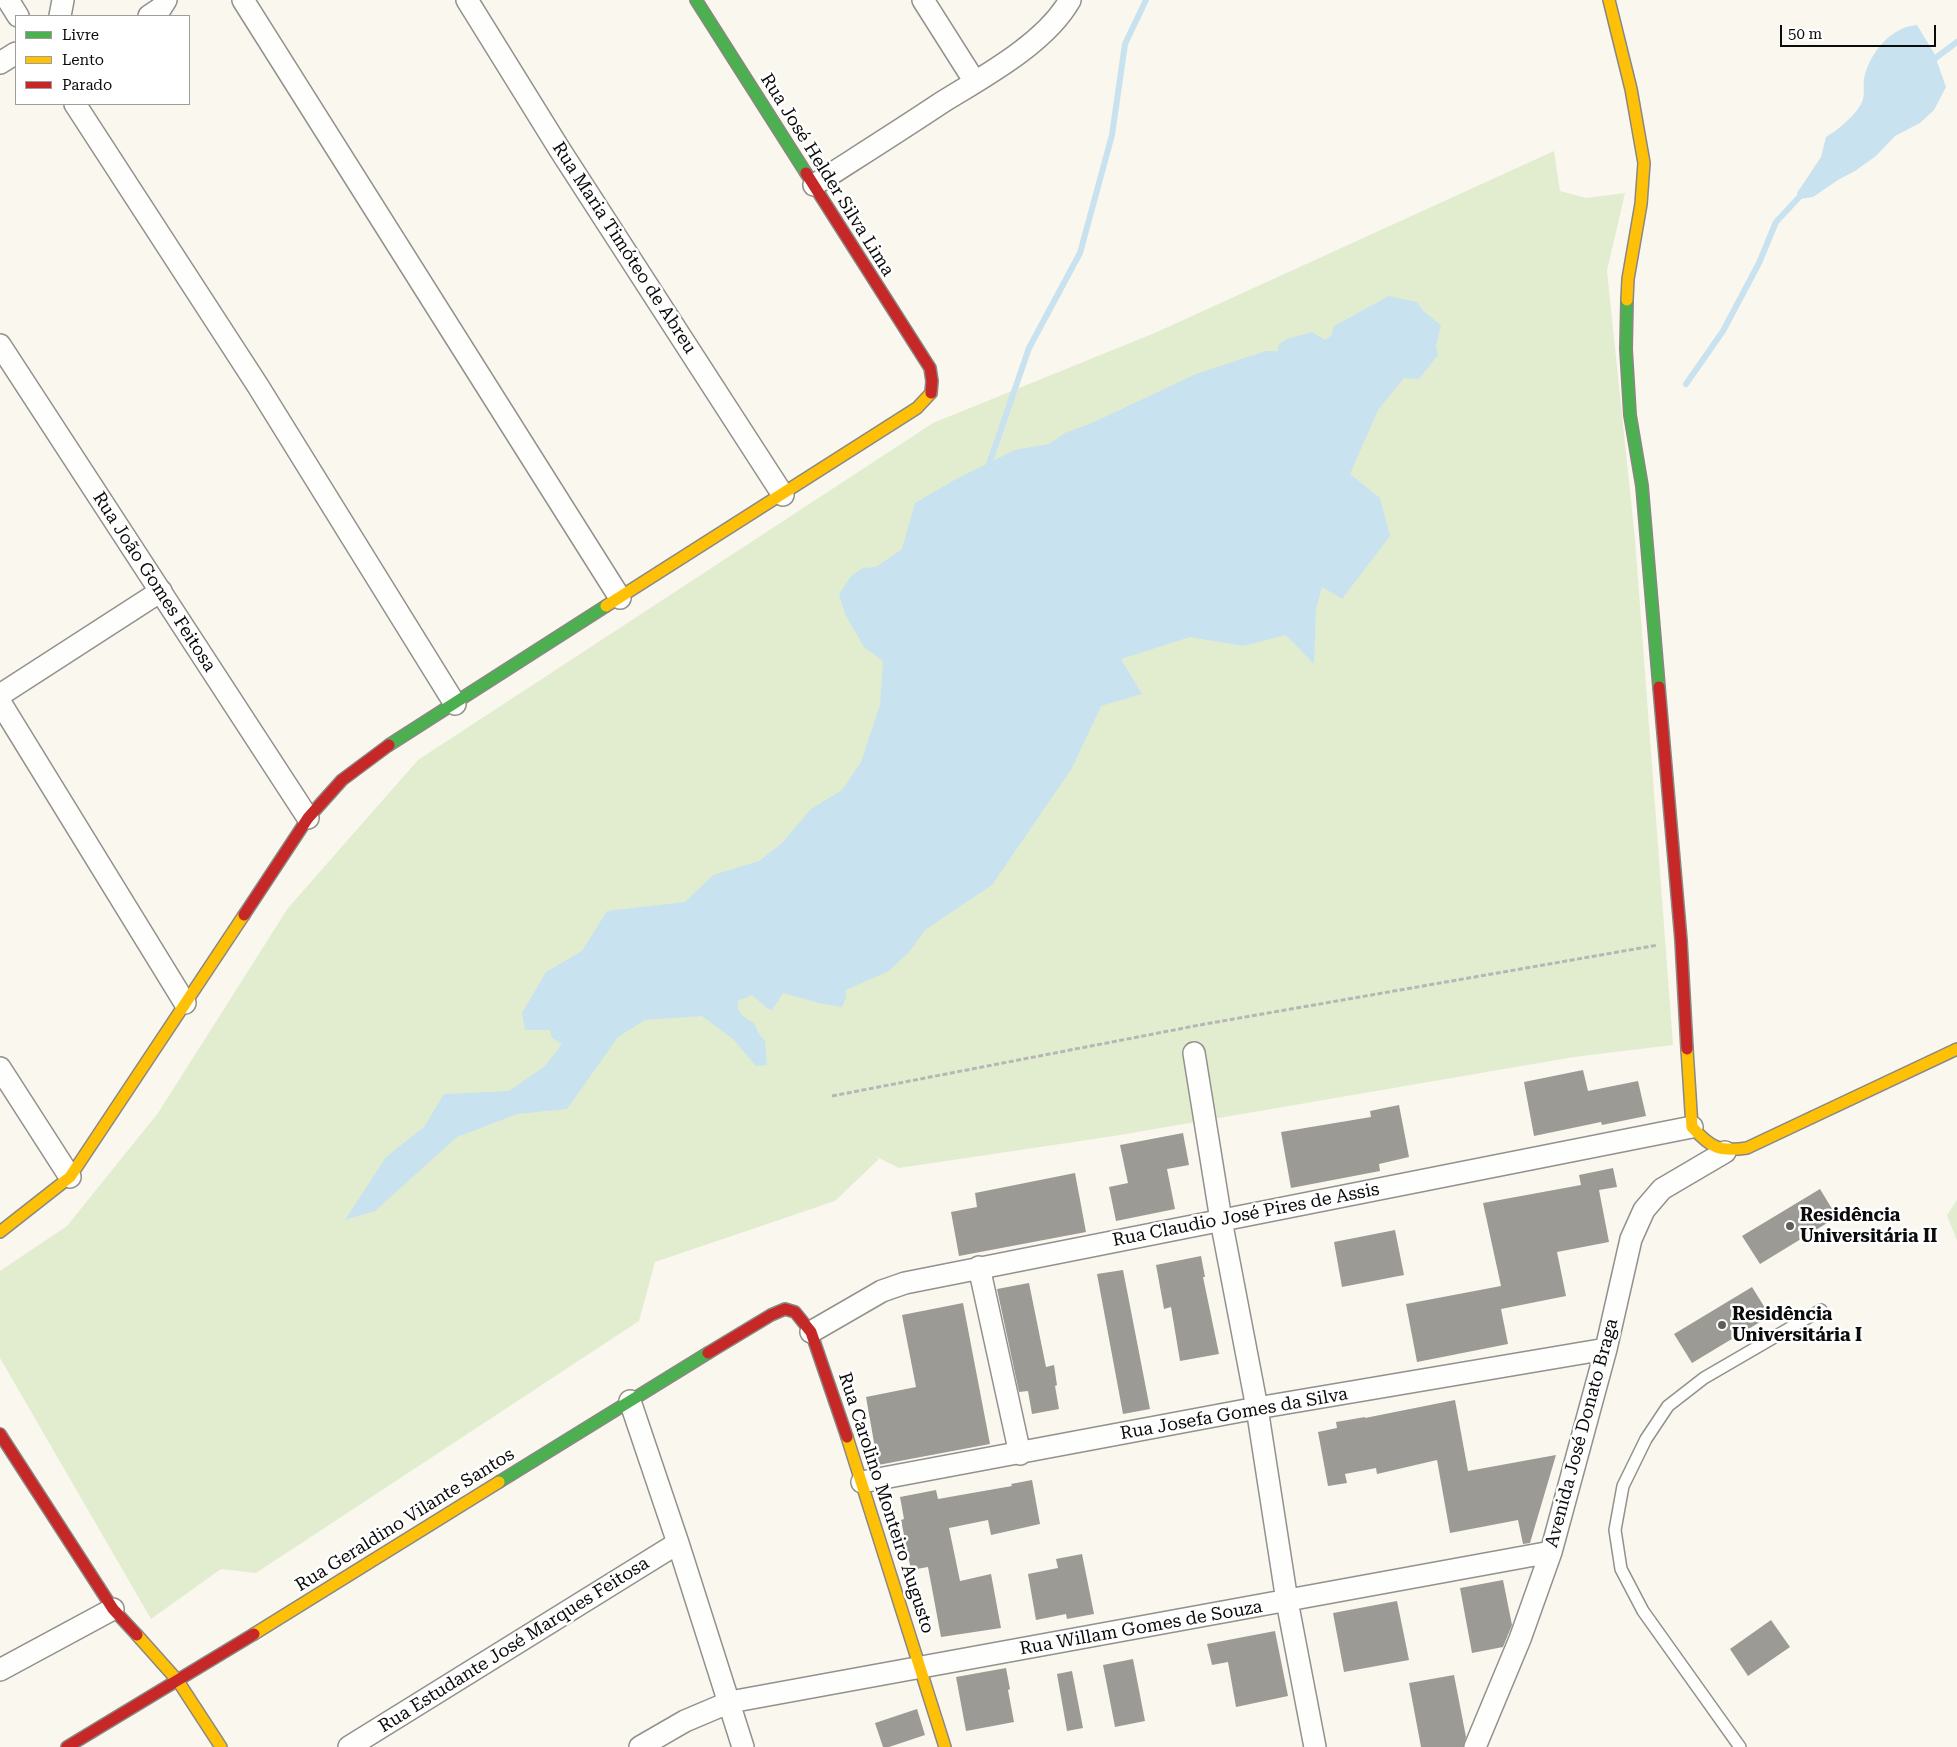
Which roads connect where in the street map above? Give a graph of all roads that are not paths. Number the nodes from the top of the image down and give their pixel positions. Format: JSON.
{"nodes":[{"id":1,"x":8,"y":0,"type":"edge"},
{"id":2,"x":62,"y":0,"type":"edge"},
{"id":3,"x":166,"y":0,"type":"edge"},
{"id":4,"x":243,"y":0,"type":"edge"},
{"id":5,"x":467,"y":0,"type":"edge"},
{"id":6,"x":696,"y":0,"type":"edge"},
{"id":7,"x":923,"y":0,"type":"edge"},
{"id":8,"x":1070,"y":0,"type":"edge"},
{"id":9,"x":1610,"y":0,"type":"edge"},
{"id":10,"x":17,"y":15,"type":"edge"},
{"id":11,"x":60,"y":15,"type":"edge"},
{"id":12,"x":150,"y":15,"type":"edge"},
{"id":13,"x":15,"y":53,"type":"edge"},
{"id":14,"x":0,"y":63,"type":"edge"},
{"id":15,"x":975,"y":82,"type":"junction"},
{"id":16,"x":76,"y":105,"type":"edge"},
{"id":17,"x":814,"y":185,"type":"junction"},
{"id":18,"x":0,"y":345,"type":"edge"},
{"id":19,"x":783,"y":495,"type":"junction"},
{"id":20,"x":160,"y":591,"type":"junction"},
{"id":21,"x":620,"y":598,"type":"junction"},
{"id":22,"x":0,"y":695,"type":"edge"},
{"id":23,"x":0,"y":702,"type":"edge"},
{"id":24,"x":454,"y":704,"type":"junction"},
{"id":25,"x":308,"y":818,"type":"junction"},
{"id":26,"x":184,"y":1003,"type":"junction"},
{"id":27,"x":1957,"y":1049,"type":"edge"},
{"id":28,"x":1194,"y":1053,"type":"dead end"},
{"id":29,"x":0,"y":1068,"type":"edge"},
{"id":30,"x":1692,"y":1128,"type":"junction"},
{"id":31,"x":1725,"y":1152,"type":"junction"},
{"id":32,"x":70,"y":1177,"type":"junction"},
{"id":33,"x":1221,"y":1220,"type":"junction"},
{"id":34,"x":0,"y":1232,"type":"edge"},
{"id":35,"x":979,"y":1267,"type":"junction"},
{"id":36,"x":1821,"y":1310,"type":"dead end"},
{"id":37,"x":761,"y":1320,"type":"joint"},
{"id":38,"x":811,"y":1332,"type":"junction"},
{"id":39,"x":1606,"y":1349,"type":"junction"},
{"id":40,"x":630,"y":1401,"type":"junction"},
{"id":41,"x":1257,"y":1408,"type":"junction"},
{"id":42,"x":0,"y":1434,"type":"edge"},
{"id":43,"x":1020,"y":1454,"type":"junction"},
{"id":44,"x":862,"y":1482,"type":"junction"},
{"id":45,"x":678,"y":1543,"type":"junction"},
{"id":46,"x":1551,"y":1552,"type":"junction"},
{"id":47,"x":1287,"y":1601,"type":"junction"},
{"id":48,"x":113,"y":1609,"type":"junction"},
{"id":49,"x":921,"y":1667,"type":"junction"},
{"id":50,"x":0,"y":1670,"type":"edge"},
{"id":51,"x":178,"y":1681,"type":"junction"},
{"id":52,"x":730,"y":1702,"type":"junction"},
{"id":53,"x":66,"y":1747,"type":"edge"},
{"id":54,"x":221,"y":1747,"type":"edge"},
{"id":55,"x":349,"y":1747,"type":"edge"},
{"id":56,"x":640,"y":1747,"type":"edge"},
{"id":57,"x":743,"y":1747,"type":"edge"},
{"id":58,"x":945,"y":1747,"type":"edge"},
{"id":59,"x":1315,"y":1747,"type":"edge"},
{"id":60,"x":1475,"y":1747,"type":"edge"},
{"id":61,"x":1740,"y":1747,"type":"edge"}],
"edges":[{"from":1,"to":10,"type":"street"},
{"from":2,"to":11,"type":"street"},
{"from":3,"to":12,"type":"street"},
{"from":4,"to":21,"type":"street"},
{"from":5,"to":19,"type":"street","name":"Rua Maria Timóteo de Abreu"},
{"from":6,"to":17,"type":"street","name":"Rua José Helder Silva Lima"},
{"from":7,"to":15,"type":"street"},
{"from":8,"to":15,"type":"street"},
{"from":9,"to":30,"type":"street"},
{"from":13,"to":14,"type":"street"},
{"from":15,"to":17,"type":"street"},
{"from":16,"to":24,"type":"street"},
{"from":17,"to":19,"type":"street","name":"Rua José Helder Silva Lima"},
{"from":18,"to":20,"type":"street","name":"Rua João Gomes Feitosa"},
{"from":19,"to":21,"type":"street"},
{"from":20,"to":22,"type":"street"},
{"from":20,"to":25,"type":"street","name":"Rua João Gomes Feitosa"},
{"from":21,"to":24,"type":"street"},
{"from":23,"to":26,"type":"street"},
{"from":24,"to":25,"type":"street"},
{"from":25,"to":26,"type":"street"},
{"from":26,"to":32,"type":"street"},
{"from":27,"to":31,"type":"street"},
{"from":28,"to":33,"type":"street"},
{"from":29,"to":32,"type":"street"},
{"from":30,"to":31,"type":"street"},
{"from":30,"to":33,"type":"street","name":"Rua Claudio José Pires de Assis"},
{"from":31,"to":39,"type":"street","name":"Avenida José Donato Braga"},
{"from":32,"to":34,"type":"street"},
{"from":33,"to":35,"type":"street","name":"Rua Claudio José Pires de Assis"},
{"from":33,"to":41,"type":"street"},
{"from":35,"to":38,"type":"street","name":"Rua Claudio José Pires de Assis"},
{"from":35,"to":43,"type":"street"},
{"from":36,"to":61,"type":"lane"},
{"from":37,"to":38,"type":"street","name":"Rua Carolino Monteiro Augusto"},
{"from":37,"to":40,"type":"street","name":"Rua Geraldino Vilante Santos"},
{"from":38,"to":44,"type":"street","name":"Rua Carolino Monteiro Augusto"},
{"from":39,"to":41,"type":"street","name":"Rua Josefa Gomes da Silva"},
{"from":39,"to":46,"type":"street","name":"Avenida José Donato Braga"},
{"from":40,"to":45,"type":"street"},
{"from":40,"to":51,"type":"street","name":"Rua Geraldino Vilante Santos"},
{"from":41,"to":43,"type":"street","name":"Rua Josefa Gomes da Silva"},
{"from":41,"to":47,"type":"street"},
{"from":42,"to":48,"type":"street"},
{"from":43,"to":44,"type":"street","name":"Rua Josefa Gomes da Silva"},
{"from":44,"to":49,"type":"street","name":"Rua Carolino Monteiro Augusto"},
{"from":45,"to":52,"type":"street"},
{"from":45,"to":55,"type":"street","name":"Rua Estudante José Marques Feitosa"},
{"from":46,"to":47,"type":"street","name":"Rua Willam Gomes de Souza"},
{"from":46,"to":60,"type":"street","name":"Avenida José Donato Braga"},
{"from":47,"to":49,"type":"street","name":"Rua Willam Gomes de Souza"},
{"from":47,"to":59,"type":"street"},
{"from":48,"to":50,"type":"street"},
{"from":48,"to":51,"type":"street"},
{"from":49,"to":52,"type":"street","name":"Rua Willam Gomes de Souza"},
{"from":49,"to":58,"type":"street","name":"Rua Carolino Monteiro Augusto"},
{"from":51,"to":53,"type":"street","name":"Rua Geraldino Vilante Santos"},
{"from":51,"to":54,"type":"street"},
{"from":52,"to":56,"type":"street","name":"Rua Willam Gomes de Souza"},
{"from":52,"to":57,"type":"street"}]}
